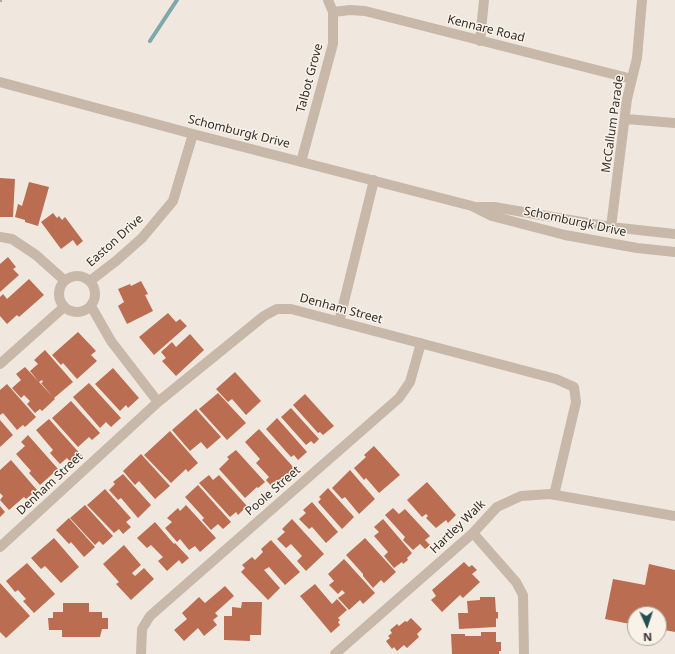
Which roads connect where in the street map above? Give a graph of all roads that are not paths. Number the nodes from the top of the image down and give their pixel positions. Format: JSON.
{"nodes":[{"id":1,"x":328,"y":0,"type":"edge"},
{"id":2,"x":484,"y":0,"type":"edge"},
{"id":3,"x":642,"y":0,"type":"edge"},
{"id":4,"x":333,"y":12,"type":"junction"},
{"id":5,"x":480,"y":41,"type":"junction"},
{"id":6,"x":632,"y":79,"type":"junction"},
{"id":7,"x":0,"y":82,"type":"edge"},
{"id":8,"x":626,"y":119,"type":"junction"},
{"id":9,"x":675,"y":124,"type":"edge"},
{"id":10,"x":193,"y":134,"type":"junction"},
{"id":11,"x":301,"y":162,"type":"junction"},
{"id":12,"x":374,"y":180,"type":"junction"},
{"id":13,"x":472,"y":206,"type":"junction"},
{"id":14,"x":611,"y":227,"type":"junction"},
{"id":15,"x":675,"y":234,"type":"edge"},
{"id":16,"x":0,"y":237,"type":"edge"},
{"id":17,"x":675,"y":252,"type":"edge"},
{"id":18,"x":64,"y":280,"type":"junction"},
{"id":19,"x":90,"y":281,"type":"junction"},
{"id":20,"x":91,"y":306,"type":"junction"},
{"id":21,"x":64,"y":307,"type":"junction"},
{"id":22,"x":339,"y":322,"type":"junction"},
{"id":23,"x":421,"y":343,"type":"junction"},
{"id":24,"x":0,"y":364,"type":"edge"},
{"id":25,"x":158,"y":402,"type":"junction"},
{"id":26,"x":554,"y":495,"type":"junction"},
{"id":27,"x":675,"y":516,"type":"edge"},
{"id":28,"x":473,"y":533,"type":"junction"},
{"id":29,"x":0,"y":548,"type":"edge"},
{"id":30,"x":338,"y":653,"type":"edge"},
{"id":31,"x":141,"y":654,"type":"edge"},
{"id":32,"x":524,"y":654,"type":"edge"}],
"edges":[{"from":1,"to":4,"type":"street","name":"Talbot Grove"},
{"from":2,"to":5,"type":"street"},
{"from":3,"to":6,"type":"street","name":"McCallum Parade"},
{"from":4,"to":5,"type":"street","name":"Kennare Road"},
{"from":4,"to":11,"type":"street","name":"Talbot Grove"},
{"from":5,"to":6,"type":"street","name":"Kennare Road"},
{"from":6,"to":8,"type":"street","name":"McCallum Parade"},
{"from":7,"to":10,"type":"street","name":"Schomburgk Drive"},
{"from":8,"to":9,"type":"street"},
{"from":8,"to":14,"type":"street","name":"McCallum Parade"},
{"from":10,"to":11,"type":"street","name":"Schomburgk Drive"},
{"from":10,"to":19,"type":"street","name":"Easton Drive"},
{"from":11,"to":12,"type":"street","name":"Schomburgk Drive"},
{"from":12,"to":13,"type":"street","name":"Schomburgk Drive"},
{"from":12,"to":22,"type":"street"},
{"from":13,"to":14,"type":"street","name":"Schomburgk Drive"},
{"from":13,"to":17,"type":"street","name":"Schomburgk Drive"},
{"from":14,"to":15,"type":"street","name":"Schomburgk Drive"},
{"from":16,"to":18,"type":"street"},
{"from":18,"to":19,"type":"street"},
{"from":18,"to":21,"type":"street"},
{"from":19,"to":20,"type":"street"},
{"from":20,"to":21,"type":"street"},
{"from":20,"to":25,"type":"street"},
{"from":21,"to":24,"type":"street"},
{"from":22,"to":23,"type":"street","name":"Denham Street"},
{"from":22,"to":25,"type":"street","name":"Denham Street"},
{"from":23,"to":26,"type":"street","name":"Denham Street"},
{"from":23,"to":31,"type":"street","name":"Poole Street"},
{"from":25,"to":29,"type":"street","name":"Denham Street"},
{"from":26,"to":27,"type":"street","name":"Hartley Walk"},
{"from":26,"to":28,"type":"street","name":"Hartley Walk"},
{"from":28,"to":30,"type":"street","name":"Hartley Walk"},
{"from":28,"to":32,"type":"street"}]}
